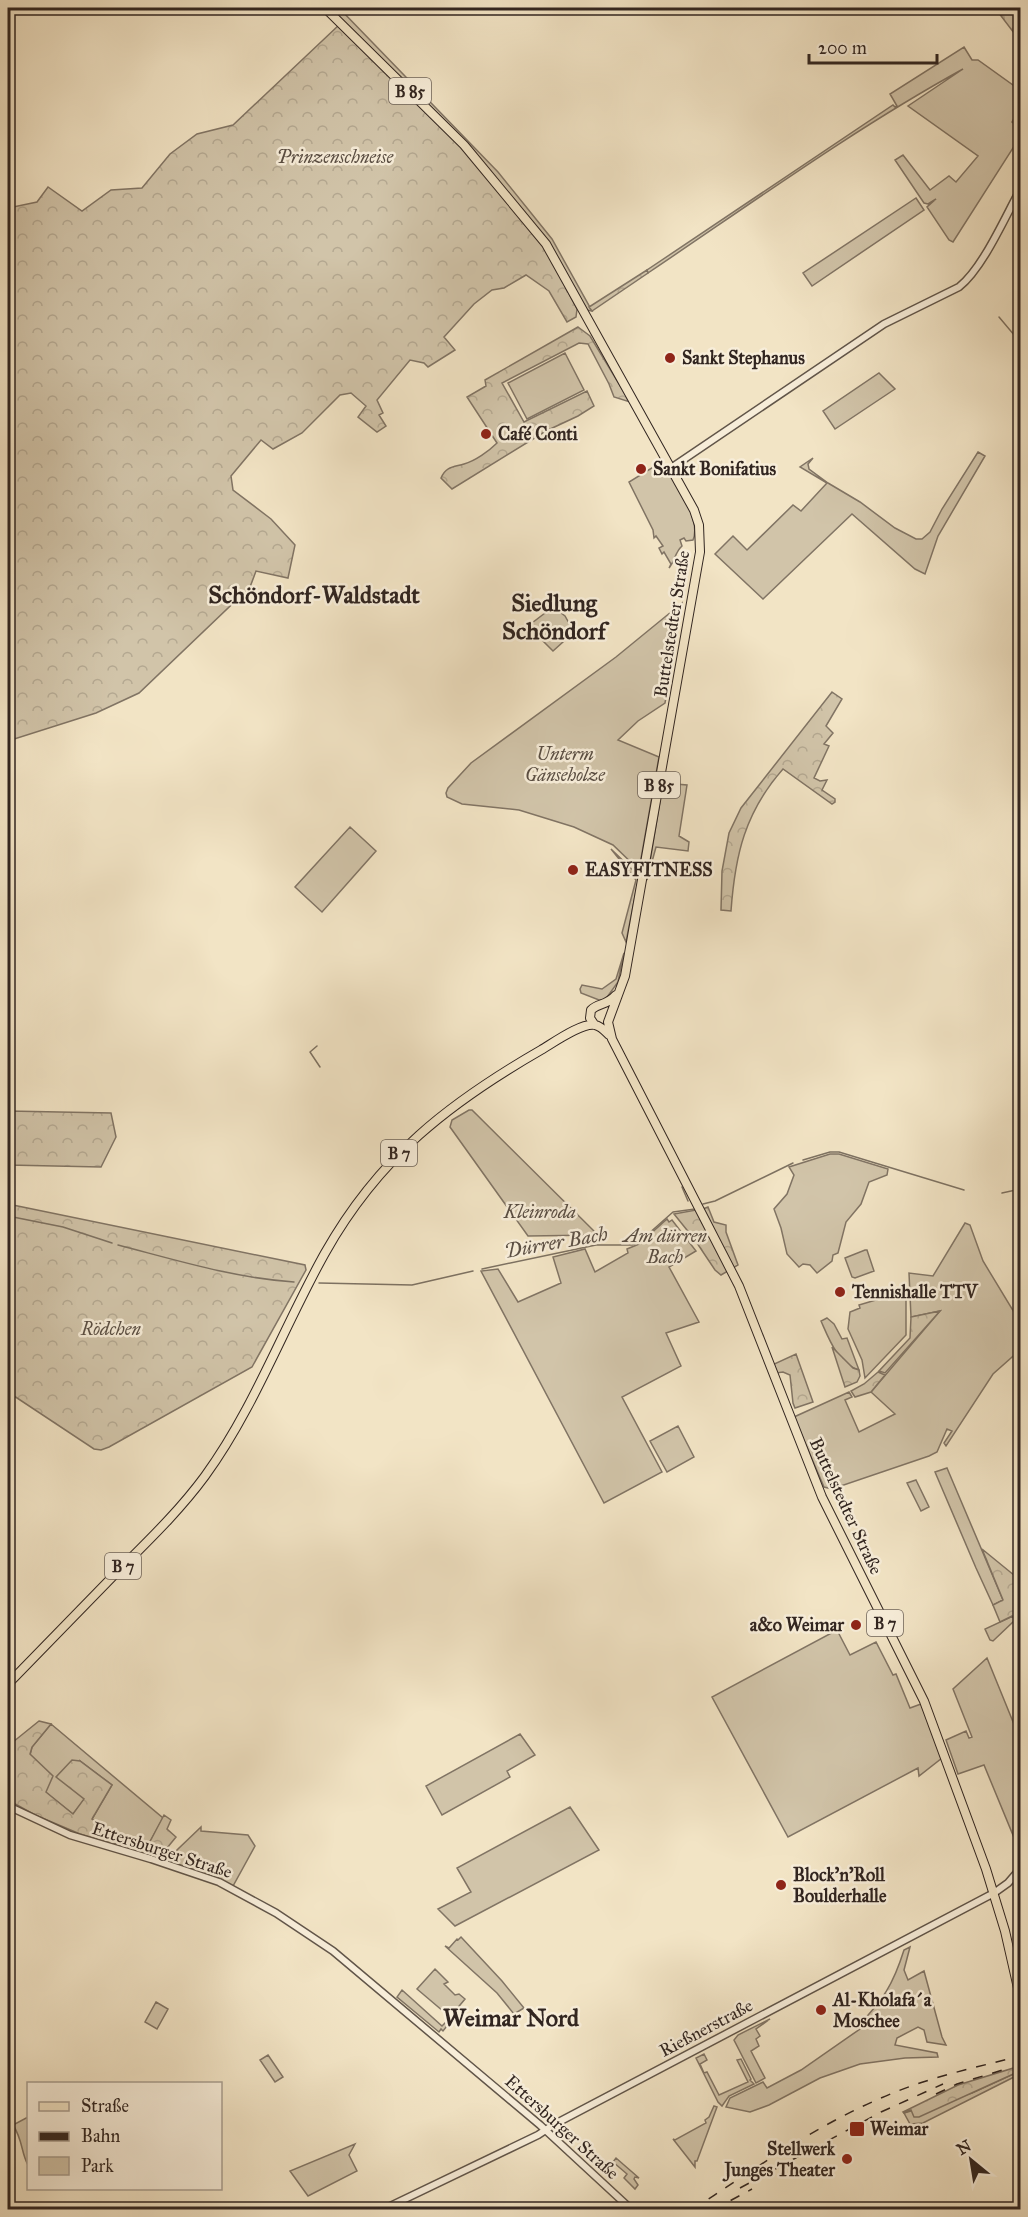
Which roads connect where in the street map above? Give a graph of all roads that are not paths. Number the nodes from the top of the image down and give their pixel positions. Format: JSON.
{"nodes":[{"id":1,"x":325,"y":8,"type":"edge"},
{"id":2,"x":1020,"y":190,"type":"edge"},
{"id":3,"x":671,"y":468,"type":"junction"},
{"id":4,"x":620,"y":991,"type":"junction"},
{"id":5,"x":603,"y":1005,"type":"junction"},
{"id":6,"x":610,"y":1014,"type":"junction"},
{"id":7,"x":590,"y":1015,"type":"junction"},
{"id":8,"x":601,"y":1024,"type":"junction"},
{"id":9,"x":569,"y":1033,"type":"junction"},
{"id":10,"x":8,"y":1684,"type":"edge"},
{"id":11,"x":8,"y":1806,"type":"edge"},
{"id":12,"x":1020,"y":1869,"type":"edge"},
{"id":13,"x":994,"y":1893,"type":"junction"},
{"id":14,"x":1020,"y":1997,"type":"edge"},
{"id":15,"x":546,"y":2130,"type":"junction"},
{"id":16,"x":382,"y":2210,"type":"edge"},
{"id":17,"x":632,"y":2210,"type":"edge"}],
"edges":[{"from":1,"to":3,"type":"main road","name":"Buttelstedter Straße","number":"B 85"},
{"from":2,"to":3,"type":"street"},
{"from":3,"to":4,"type":"main road","name":"Buttelstedter Straße","number":"B 85"},
{"from":4,"to":5,"type":"main road"},
{"from":4,"to":6,"type":"main road","number":"B 85"},
{"from":5,"to":6,"type":"main road"},
{"from":5,"to":7,"type":"main road"},
{"from":6,"to":8,"type":"main road"},
{"from":7,"to":8,"type":"main road"},
{"from":7,"to":9,"type":"main road","number":"B 7"},
{"from":8,"to":9,"type":"main road","number":"B 7"},
{"from":8,"to":13,"type":"main road","name":"Buttelstedter Straße","number":"B 7"},
{"from":9,"to":10,"type":"main road","number":"B 7"},
{"from":11,"to":15,"type":"street","name":"Ettersburger Straße"},
{"from":12,"to":13,"type":"street","name":"Rießnerstraße"},
{"from":13,"to":14,"type":"main road","name":"Buttelstedter Straße","number":"B 7"},
{"from":13,"to":15,"type":"street","name":"Rießnerstraße"},
{"from":15,"to":16,"type":"street","name":"Rießnerstraße"},
{"from":15,"to":17,"type":"street","name":"Ettersburger Straße"}]}
